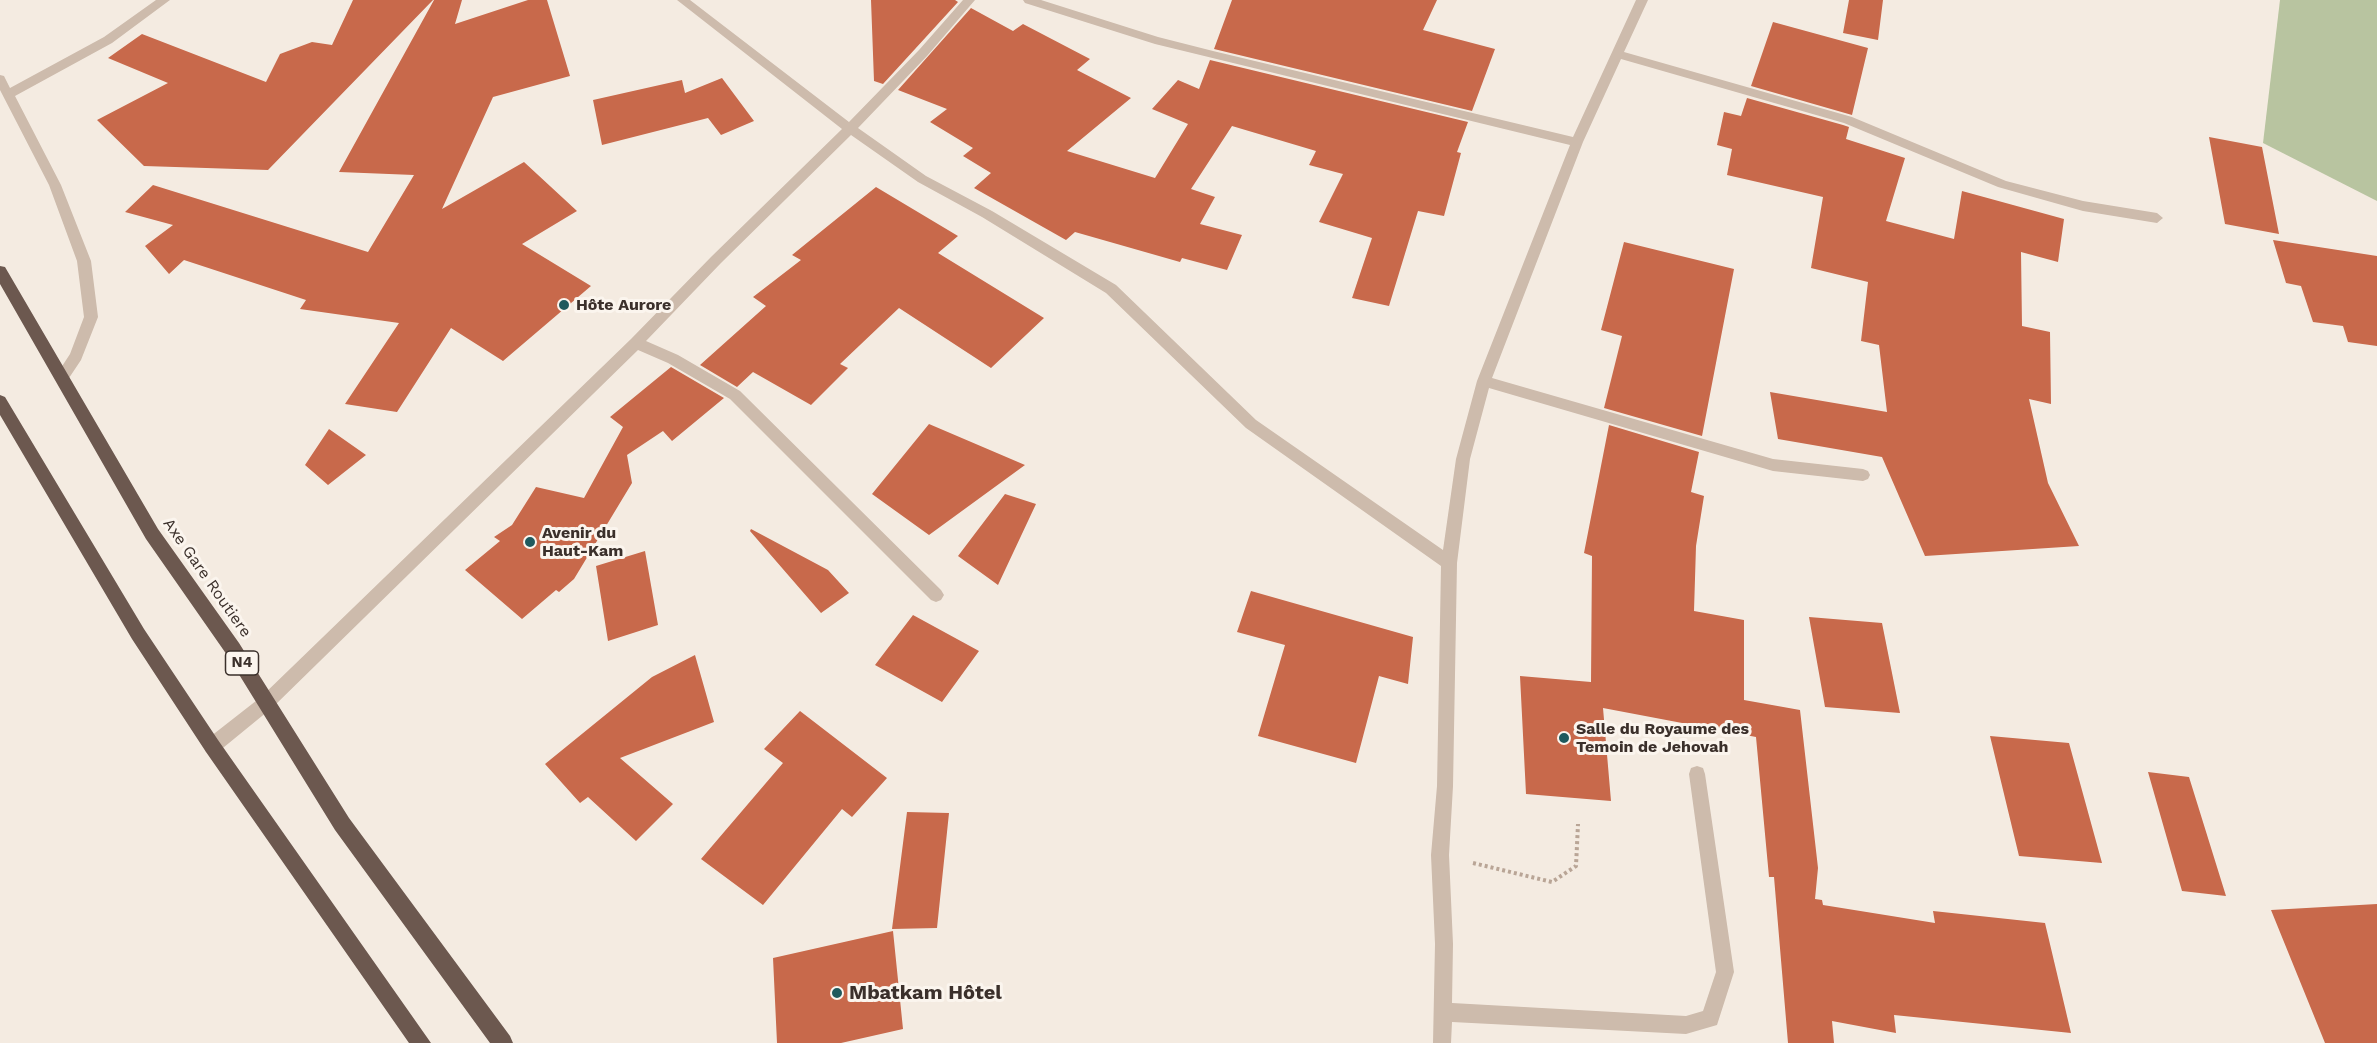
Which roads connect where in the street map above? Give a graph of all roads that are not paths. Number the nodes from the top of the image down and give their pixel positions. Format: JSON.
{"nodes":[{"id":1,"x":164,"y":0,"type":"edge"},
{"id":2,"x":683,"y":0,"type":"edge"},
{"id":3,"x":969,"y":0,"type":"edge"},
{"id":4,"x":1029,"y":0,"type":"edge"},
{"id":5,"x":1642,"y":0,"type":"edge"},
{"id":6,"x":1618,"y":54,"type":"junction"},
{"id":7,"x":0,"y":79,"type":"edge"},
{"id":8,"x":8,"y":94,"type":"junction"},
{"id":9,"x":851,"y":129,"type":"junction"},
{"id":10,"x":1577,"y":142,"type":"junction"},
{"id":11,"x":2157,"y":218,"type":"dead end"},
{"id":12,"x":0,"y":271,"type":"edge"},
{"id":13,"x":636,"y":344,"type":"junction"},
{"id":14,"x":62,"y":377,"type":"junction"},
{"id":15,"x":1484,"y":381,"type":"junction"},
{"id":16,"x":3,"y":411,"type":"edge"},
{"id":17,"x":1863,"y":475,"type":"dead end"},
{"id":18,"x":1449,"y":563,"type":"junction"},
{"id":19,"x":936,"y":595,"type":"dead end"},
{"id":20,"x":267,"y":702,"type":"junction"},
{"id":21,"x":212,"y":746,"type":"junction"},
{"id":22,"x":1697,"y":774,"type":"dead end"},
{"id":23,"x":1444,"y":1012,"type":"junction"},
{"id":24,"x":421,"y":1043,"type":"edge"},
{"id":25,"x":503,"y":1043,"type":"edge"},
{"id":26,"x":1442,"y":1043,"type":"edge"}],
"edges":[{"from":1,"to":8,"type":"street"},
{"from":2,"to":9,"type":"street"},
{"from":3,"to":9,"type":"street"},
{"from":4,"to":10,"type":"street"},
{"from":5,"to":6,"type":"street"},
{"from":6,"to":10,"type":"street"},
{"from":6,"to":11,"type":"street"},
{"from":7,"to":8,"type":"street"},
{"from":8,"to":14,"type":"street"},
{"from":9,"to":13,"type":"street"},
{"from":9,"to":18,"type":"street"},
{"from":10,"to":15,"type":"street"},
{"from":12,"to":14,"type":"highway","name":"Axe Gare Routiere","number":"N4"},
{"from":13,"to":19,"type":"street"},
{"from":13,"to":20,"type":"street"},
{"from":14,"to":20,"type":"highway","name":"Axe Gare Routiere","number":"N4"},
{"from":15,"to":17,"type":"street"},
{"from":15,"to":18,"type":"street"},
{"from":16,"to":21,"type":"highway"},
{"from":18,"to":23,"type":"street"},
{"from":20,"to":21,"type":"street"},
{"from":20,"to":25,"type":"highway","name":"Axe Gare Routiere","number":"N4"},
{"from":21,"to":24,"type":"highway"},
{"from":22,"to":23,"type":"street"},
{"from":23,"to":26,"type":"street"}]}
